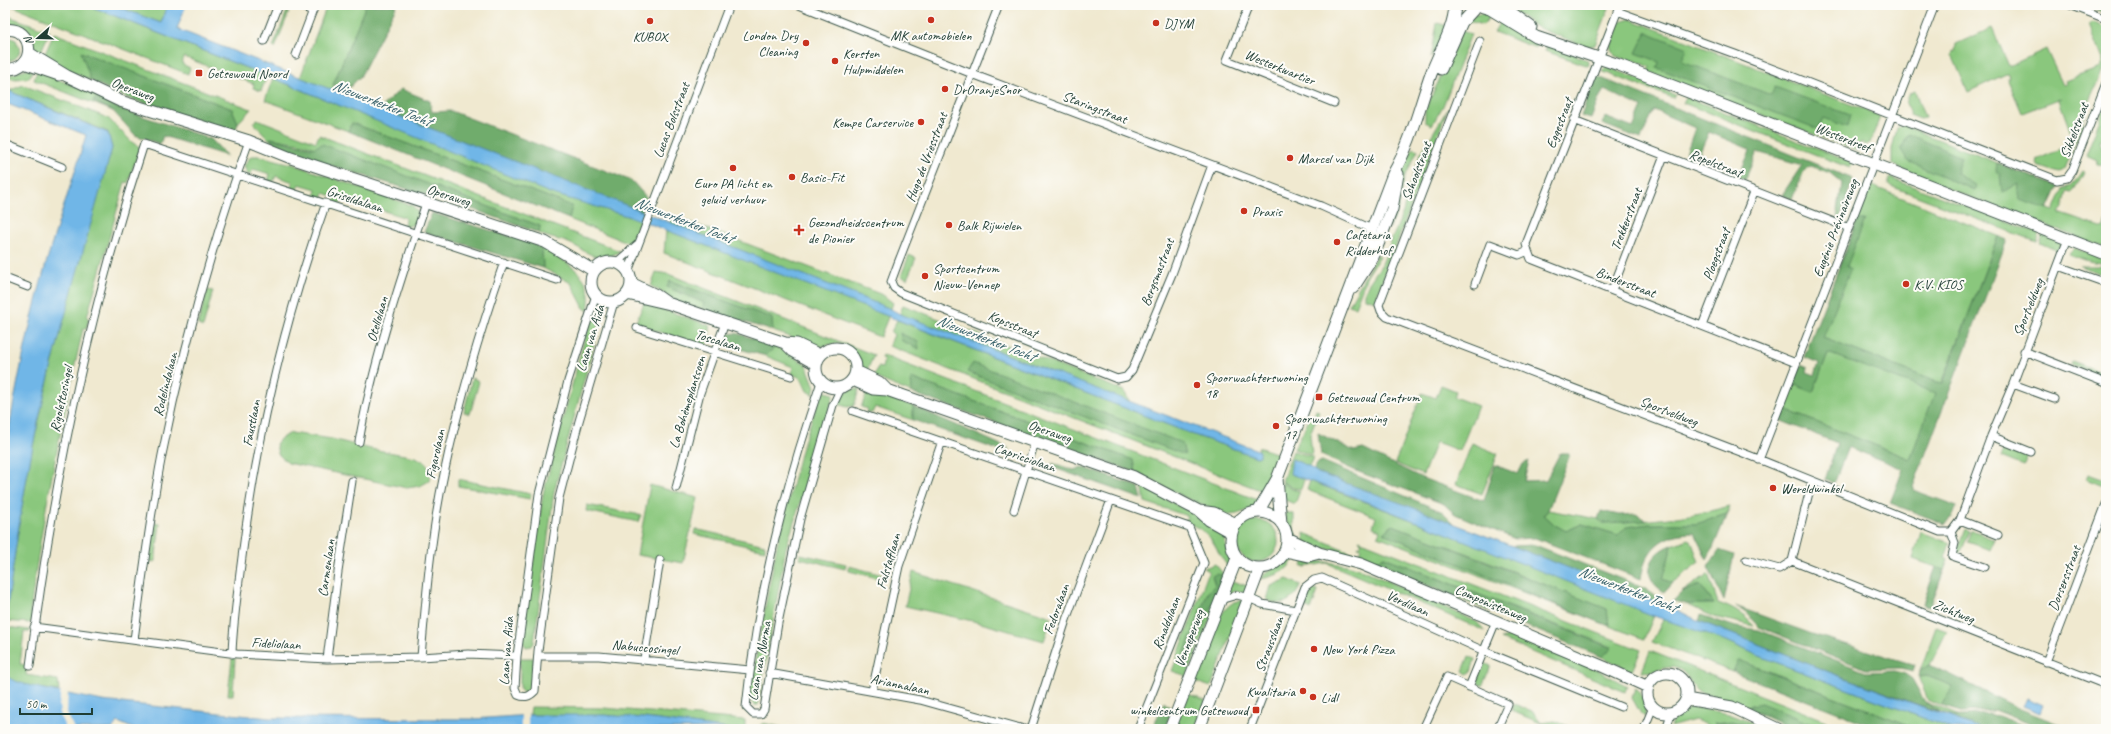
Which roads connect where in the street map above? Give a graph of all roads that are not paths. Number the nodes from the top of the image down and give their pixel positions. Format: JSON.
{"nodes":[{"id":1,"x":278,"y":5,"type":"edge"},
{"id":2,"x":297,"y":5,"type":"edge"},
{"id":3,"x":729,"y":5,"type":"edge"},
{"id":4,"x":799,"y":5,"type":"edge"},
{"id":5,"x":999,"y":5,"type":"edge"},
{"id":6,"x":1249,"y":5,"type":"edge"},
{"id":7,"x":1456,"y":5,"type":"edge"},
{"id":8,"x":1501,"y":5,"type":"edge"},
{"id":9,"x":1935,"y":5,"type":"edge"},
{"id":10,"x":2070,"y":5,"type":"edge"},
{"id":11,"x":1480,"y":7,"type":"edge"},
{"id":12,"x":314,"y":8,"type":"edge"},
{"id":13,"x":1618,"y":8,"type":"edge"},
{"id":14,"x":2106,"y":19,"type":"edge"},
{"id":15,"x":5,"y":30,"type":"edge"},
{"id":16,"x":264,"y":41,"type":"dead end"},
{"id":17,"x":1480,"y":41,"type":"dead end"},
{"id":18,"x":1569,"y":47,"type":"junction"},
{"id":19,"x":296,"y":55,"type":"dead end"},
{"id":20,"x":26,"y":58,"type":"junction"},
{"id":21,"x":1599,"y":58,"type":"junction"},
{"id":22,"x":5,"y":69,"type":"edge"},
{"id":23,"x":972,"y":74,"type":"junction"},
{"id":24,"x":2106,"y":85,"type":"edge"},
{"id":25,"x":1426,"y":93,"type":"junction"},
{"id":26,"x":1334,"y":103,"type":"dead end"},
{"id":27,"x":1891,"y":116,"type":"junction"},
{"id":28,"x":1574,"y":120,"type":"junction"},
{"id":29,"x":5,"y":144,"type":"edge"},
{"id":30,"x":144,"y":144,"type":"joint"},
{"id":31,"x":247,"y":144,"type":"junction"},
{"id":32,"x":1664,"y":156,"type":"junction"},
{"id":33,"x":1400,"y":161,"type":"junction"},
{"id":34,"x":1873,"y":164,"type":"junction"},
{"id":35,"x":1212,"y":165,"type":"junction"},
{"id":36,"x":62,"y":167,"type":"dead end"},
{"id":37,"x":237,"y":173,"type":"junction"},
{"id":38,"x":1754,"y":192,"type":"junction"},
{"id":39,"x":326,"y":203,"type":"junction"},
{"id":40,"x":426,"y":204,"type":"junction"},
{"id":41,"x":1850,"y":228,"type":"junction"},
{"id":42,"x":1372,"y":229,"type":"junction"},
{"id":43,"x":416,"y":233,"type":"junction"},
{"id":44,"x":1383,"y":233,"type":"junction"},
{"id":45,"x":2068,"y":239,"type":"junction"},
{"id":46,"x":638,"y":244,"type":"junction"},
{"id":47,"x":1528,"y":251,"type":"junction"},
{"id":48,"x":2106,"y":254,"type":"edge"},
{"id":49,"x":504,"y":262,"type":"junction"},
{"id":50,"x":616,"y":262,"type":"junction"},
{"id":51,"x":2058,"y":266,"type":"junction"},
{"id":52,"x":594,"y":271,"type":"junction"},
{"id":53,"x":628,"y":272,"type":"junction"},
{"id":54,"x":5,"y":278,"type":"edge"},
{"id":55,"x":557,"y":280,"type":"dead end"},
{"id":56,"x":2106,"y":283,"type":"edge"},
{"id":57,"x":1475,"y":284,"type":"dead end"},
{"id":58,"x":28,"y":287,"type":"dead end"},
{"id":59,"x":629,"y":289,"type":"junction"},
{"id":60,"x":1612,"y":290,"type":"junction"},
{"id":61,"x":901,"y":293,"type":"joint"},
{"id":62,"x":596,"y":295,"type":"junction"},
{"id":63,"x":1346,"y":299,"type":"junction"},
{"id":64,"x":614,"y":302,"type":"junction"},
{"id":65,"x":1381,"y":310,"type":"joint"},
{"id":66,"x":725,"y":323,"type":"junction"},
{"id":67,"x":1702,"y":326,"type":"junction"},
{"id":68,"x":637,"y":328,"type":"dead end"},
{"id":69,"x":2024,"y":351,"type":"junction"},
{"id":70,"x":715,"y":353,"type":"junction"},
{"id":71,"x":818,"y":360,"type":"junction"},
{"id":72,"x":1796,"y":363,"type":"junction"},
{"id":73,"x":791,"y":376,"type":"dead end"},
{"id":74,"x":854,"y":376,"type":"junction"},
{"id":75,"x":1117,"y":379,"type":"joint"},
{"id":76,"x":821,"y":382,"type":"junction"},
{"id":77,"x":2106,"y":383,"type":"edge"},
{"id":78,"x":2013,"y":384,"type":"junction"},
{"id":79,"x":841,"y":388,"type":"junction"},
{"id":80,"x":2054,"y":399,"type":"dead end"},
{"id":81,"x":854,"y":411,"type":"dead end"},
{"id":82,"x":1991,"y":436,"type":"junction"},
{"id":83,"x":942,"y":441,"type":"junction"},
{"id":84,"x":359,"y":442,"type":"dead end"},
{"id":85,"x":1035,"y":442,"type":"junction"},
{"id":86,"x":2031,"y":452,"type":"dead end"},
{"id":87,"x":1759,"y":460,"type":"junction"},
{"id":88,"x":1027,"y":471,"type":"junction"},
{"id":89,"x":1277,"y":479,"type":"junction"},
{"id":90,"x":352,"y":481,"type":"dead end"},
{"id":91,"x":1812,"y":481,"type":"junction"},
{"id":92,"x":676,"y":488,"type":"dead end"},
{"id":93,"x":1111,"y":500,"type":"junction"},
{"id":94,"x":2106,"y":504,"type":"edge"},
{"id":95,"x":1014,"y":510,"type":"dead end"},
{"id":96,"x":1258,"y":512,"type":"junction"},
{"id":97,"x":1960,"y":520,"type":"junction"},
{"id":98,"x":1281,"y":524,"type":"junction"},
{"id":99,"x":1189,"y":527,"type":"joint"},
{"id":100,"x":1234,"y":528,"type":"junction"},
{"id":101,"x":1951,"y":532,"type":"junction"},
{"id":102,"x":1998,"y":535,"type":"dead end"},
{"id":103,"x":1287,"y":538,"type":"junction"},
{"id":104,"x":1285,"y":551,"type":"junction"},
{"id":105,"x":1319,"y":553,"type":"junction"},
{"id":106,"x":1237,"y":558,"type":"junction"},
{"id":107,"x":660,"y":560,"type":"dead end"},
{"id":108,"x":1746,"y":560,"type":"dead end"},
{"id":109,"x":1792,"y":561,"type":"junction"},
{"id":110,"x":1985,"y":567,"type":"dead end"},
{"id":111,"x":1260,"y":568,"type":"junction"},
{"id":112,"x":1322,"y":578,"type":"joint"},
{"id":113,"x":1250,"y":598,"type":"junction"},
{"id":114,"x":1220,"y":600,"type":"junction"},
{"id":115,"x":1296,"y":610,"type":"junction"},
{"id":116,"x":1496,"y":622,"type":"junction"},
{"id":117,"x":34,"y":627,"type":"junction"},
{"id":118,"x":134,"y":640,"type":"junction"},
{"id":119,"x":1484,"y":651,"type":"junction"},
{"id":120,"x":232,"y":654,"type":"junction"},
{"id":121,"x":517,"y":656,"type":"junction"},
{"id":122,"x":538,"y":656,"type":"junction"},
{"id":123,"x":421,"y":657,"type":"junction"},
{"id":124,"x":328,"y":659,"type":"junction"},
{"id":125,"x":644,"y":659,"type":"junction"},
{"id":126,"x":2046,"y":662,"type":"junction"},
{"id":127,"x":30,"y":666,"type":"dead end"},
{"id":128,"x":750,"y":670,"type":"junction"},
{"id":129,"x":769,"y":673,"type":"junction"},
{"id":130,"x":2106,"y":685,"type":"edge"},
{"id":131,"x":1469,"y":687,"type":"junction"},
{"id":132,"x":1648,"y":687,"type":"junction"},
{"id":133,"x":872,"y":691,"type":"junction"},
{"id":134,"x":1686,"y":699,"type":"junction"},
{"id":135,"x":1621,"y":707,"type":"dead end"},
{"id":136,"x":1653,"y":707,"type":"junction"},
{"id":137,"x":1668,"y":713,"type":"junction"},
{"id":138,"x":1024,"y":729,"type":"edge"},
{"id":139,"x":1031,"y":729,"type":"edge"},
{"id":140,"x":1138,"y":729,"type":"edge"},
{"id":141,"x":1170,"y":729,"type":"edge"},
{"id":142,"x":1199,"y":729,"type":"edge"},
{"id":143,"x":1250,"y":729,"type":"edge"},
{"id":144,"x":1423,"y":729,"type":"edge"},
{"id":145,"x":1497,"y":729,"type":"edge"},
{"id":146,"x":1644,"y":729,"type":"edge"},
{"id":147,"x":1666,"y":729,"type":"edge"},
{"id":148,"x":1778,"y":729,"type":"edge"}],
"edges":[{"from":1,"to":16,"type":"street"},
{"from":2,"to":12,"type":"street"},
{"from":3,"to":46,"type":"street","name":"Lucas Bolsstraat"},
{"from":4,"to":23,"type":"street","name":"Staringstraat"},
{"from":5,"to":23,"type":"street","name":"Hugo de Vriesstraat"},
{"from":6,"to":26,"type":"street","name":"Westerkwartier"},
{"from":7,"to":11,"type":"main road","name":"Westerdreef"},
{"from":7,"to":25,"type":"main road"},
{"from":8,"to":18,"type":"main road","name":"Westerdreef"},
{"from":9,"to":27,"type":"street","name":"Eugénie Prévinaireweg"},
{"from":10,"to":14,"type":"street"},
{"from":11,"to":18,"type":"main road","name":"Westerdreef"},
{"from":11,"to":25,"type":"main road"},
{"from":12,"to":19,"type":"street"},
{"from":13,"to":21,"type":"street","name":"Eggestraat"},
{"from":13,"to":27,"type":"street"},
{"from":15,"to":20,"type":"main road"},
{"from":17,"to":65,"type":"street","name":"Schoolstraat"},
{"from":18,"to":21,"type":"main road","name":"Westerdreef"},
{"from":20,"to":22,"type":"main road"},
{"from":20,"to":31,"type":"main road","name":"Operaweg"},
{"from":21,"to":28,"type":"street","name":"Eggestraat"},
{"from":21,"to":34,"type":"main road","name":"Westerdreef"},
{"from":23,"to":35,"type":"street","name":"Staringstraat"},
{"from":23,"to":61,"type":"street","name":"Hugo de Vriesstraat"},
{"from":24,"to":27,"type":"street","name":"Sikkelstraat"},
{"from":25,"to":33,"type":"main road"},
{"from":27,"to":34,"type":"street","name":"Eugénie Prévinaireweg"},
{"from":28,"to":32,"type":"street","name":"Repelstraat"},
{"from":28,"to":47,"type":"street","name":"Eggestraat"},
{"from":29,"to":36,"type":"street"},
{"from":30,"to":37,"type":"street","name":"Griseldalaan"},
{"from":30,"to":117,"type":"street","name":"Rigolettosingel"},
{"from":31,"to":37,"type":"street","name":"Rodelindalaan"},
{"from":31,"to":40,"type":"main road","name":"Operaweg"},
{"from":32,"to":38,"type":"street","name":"Repelstraat"},
{"from":32,"to":60,"type":"street","name":"Trekkerstraat"},
{"from":33,"to":42,"type":"main road"},
{"from":33,"to":44,"type":"main road"},
{"from":34,"to":41,"type":"street","name":"Eugénie Prévinaireweg"},
{"from":34,"to":45,"type":"main road","name":"Westerdreef"},
{"from":35,"to":42,"type":"street","name":"Staringstraat"},
{"from":35,"to":75,"type":"street","name":"Bergsmastraat"},
{"from":37,"to":39,"type":"street","name":"Griseldalaan"},
{"from":37,"to":118,"type":"street","name":"Rodelindalaan"},
{"from":38,"to":41,"type":"street","name":"Repelstraat"},
{"from":38,"to":67,"type":"street","name":"Ploegstraat"},
{"from":39,"to":43,"type":"street","name":"Griseldalaan"},
{"from":39,"to":120,"type":"street","name":"Faustlaan"},
{"from":40,"to":43,"type":"street","name":"Otellolaan"},
{"from":40,"to":52,"type":"main road","name":"Operaweg"},
{"from":41,"to":72,"type":"street","name":"Eugénie Prévinaireweg"},
{"from":42,"to":44,"type":"street","name":"Staringstraat"},
{"from":42,"to":63,"type":"main road"},
{"from":43,"to":49,"type":"street","name":"Griseldalaan"},
{"from":43,"to":84,"type":"street","name":"Otellolaan"},
{"from":44,"to":63,"type":"main road"},
{"from":45,"to":48,"type":"main road","name":"Westerdreef"},
{"from":45,"to":51,"type":"street","name":"Sportveldweg"},
{"from":46,"to":50,"type":"street"},
{"from":46,"to":53,"type":"street","name":"Lucas Bolsstraat"},
{"from":47,"to":57,"type":"street"},
{"from":47,"to":60,"type":"street","name":"Binderstraat"},
{"from":49,"to":55,"type":"street","name":"Griseldalaan"},
{"from":49,"to":123,"type":"street","name":"Figarolaan"},
{"from":50,"to":52,"type":"main road"},
{"from":50,"to":53,"type":"main road"},
{"from":51,"to":56,"type":"street"},
{"from":51,"to":69,"type":"street","name":"Sportveldweg"},
{"from":52,"to":62,"type":"main road"},
{"from":53,"to":59,"type":"main road"},
{"from":54,"to":58,"type":"street"},
{"from":59,"to":64,"type":"main road"},
{"from":59,"to":66,"type":"main road"},
{"from":60,"to":67,"type":"street","name":"Binderstraat"},
{"from":61,"to":75,"type":"street","name":"Kopsstraat"},
{"from":62,"to":64,"type":"main road"},
{"from":62,"to":121,"type":"street","name":"Laan van Aïda"},
{"from":63,"to":89,"type":"main road"},
{"from":64,"to":122,"type":"street","name":"Laan van Aïda"},
{"from":65,"to":87,"type":"street","name":"Sportveldweg"},
{"from":66,"to":70,"type":"street","name":"La Bohèmeplantsoen"},
{"from":66,"to":71,"type":"main road"},
{"from":67,"to":72,"type":"street","name":"Binderstraat"},
{"from":68,"to":70,"type":"street","name":"Toscalaan"},
{"from":69,"to":77,"type":"street"},
{"from":69,"to":78,"type":"street","name":"Sportveldweg"},
{"from":70,"to":73,"type":"street","name":"Toscalaan"},
{"from":70,"to":92,"type":"street","name":"La Bohèmeplantsoen"},
{"from":71,"to":74,"type":"main road"},
{"from":71,"to":76,"type":"main road"},
{"from":72,"to":87,"type":"street","name":"Eugénie Prévinaireweg"},
{"from":74,"to":79,"type":"main road"},
{"from":74,"to":85,"type":"main road","name":"Operaweg"},
{"from":76,"to":79,"type":"main road"},
{"from":76,"to":128,"type":"street","name":"Laan van Norma"},
{"from":78,"to":80,"type":"street"},
{"from":78,"to":82,"type":"street","name":"Sportveldweg"},
{"from":79,"to":129,"type":"street","name":"Laan van Norma"},
{"from":81,"to":83,"type":"street","name":"Capricciolaan"},
{"from":82,"to":86,"type":"street"},
{"from":82,"to":97,"type":"street","name":"Sportveldweg"},
{"from":83,"to":88,"type":"street","name":"Capricciolaan"},
{"from":83,"to":133,"type":"street","name":"Falstafflaan"},
{"from":85,"to":88,"type":"street"},
{"from":85,"to":100,"type":"main road","name":"Operaweg"},
{"from":87,"to":91,"type":"street","name":"Sportveldweg"},
{"from":88,"to":93,"type":"street","name":"Capricciolaan"},
{"from":88,"to":95,"type":"street"},
{"from":89,"to":96,"type":"main road"},
{"from":89,"to":98,"type":"main road"},
{"from":90,"to":124,"type":"street","name":"Carmenlaan"},
{"from":91,"to":101,"type":"street","name":"Sportveldweg"},
{"from":91,"to":109,"type":"street"},
{"from":93,"to":99,"type":"street","name":"Capricciolaan"},
{"from":93,"to":139,"type":"street","name":"Fedoralaan"},
{"from":94,"to":126,"type":"street","name":"Dorsersstraat"},
{"from":96,"to":98,"type":"main road"},
{"from":96,"to":100,"type":"main road"},
{"from":97,"to":101,"type":"street","name":"Sportveldweg"},
{"from":97,"to":102,"type":"street"},
{"from":98,"to":103,"type":"main road"},
{"from":99,"to":140,"type":"street","name":"Rinaldolaan"},
{"from":100,"to":106,"type":"main road"},
{"from":101,"to":110,"type":"street"},
{"from":103,"to":104,"type":"main road"},
{"from":103,"to":105,"type":"main road","name":"Componistenweg"},
{"from":104,"to":105,"type":"main road","name":"Componistenweg"},
{"from":104,"to":111,"type":"main road"},
{"from":105,"to":116,"type":"main road","name":"Componistenweg"},
{"from":106,"to":111,"type":"main road"},
{"from":106,"to":114,"type":"main road","name":"Venneperweg"},
{"from":107,"to":125,"type":"street"},
{"from":108,"to":109,"type":"street"},
{"from":109,"to":126,"type":"street","name":"Zichtweg"},
{"from":111,"to":113,"type":"main road"},
{"from":112,"to":115,"type":"street","name":"Strausslaan"},
{"from":112,"to":119,"type":"street","name":"Verdilaan"},
{"from":113,"to":114,"type":"street"},
{"from":113,"to":115,"type":"street"},
{"from":113,"to":142,"type":"main road"},
{"from":114,"to":141,"type":"main road","name":"Venneperweg"},
{"from":115,"to":143,"type":"street","name":"Strausslaan"},
{"from":116,"to":119,"type":"street"},
{"from":116,"to":132,"type":"main road","name":"Componistenweg"},
{"from":117,"to":118,"type":"street","name":"Fideliolaan"},
{"from":117,"to":127,"type":"street","name":"Rigolettosingel"},
{"from":118,"to":120,"type":"street","name":"Fideliolaan"},
{"from":119,"to":131,"type":"street"},
{"from":119,"to":135,"type":"street","name":"Verdilaan"},
{"from":120,"to":124,"type":"street","name":"Fideliolaan"},
{"from":121,"to":122,"type":"street","name":"Laan van Aïda"},
{"from":121,"to":123,"type":"street","name":"Fideliolaan"},
{"from":122,"to":125,"type":"street","name":"Nabuccosingel"},
{"from":123,"to":124,"type":"street","name":"Fideliolaan"},
{"from":125,"to":128,"type":"street","name":"Nabuccosingel"},
{"from":126,"to":130,"type":"street","name":"Zichtweg"},
{"from":128,"to":129,"type":"street","name":"Laan van Norma"},
{"from":129,"to":133,"type":"street","name":"Ariannalaan"},
{"from":131,"to":144,"type":"street"},
{"from":131,"to":145,"type":"street"},
{"from":132,"to":134,"type":"main road"},
{"from":132,"to":136,"type":"main road"},
{"from":133,"to":138,"type":"street","name":"Ariannalaan"},
{"from":134,"to":137,"type":"main road"},
{"from":134,"to":148,"type":"main road"},
{"from":136,"to":137,"type":"main road"},
{"from":136,"to":146,"type":"street"},
{"from":137,"to":147,"type":"street"}]}
